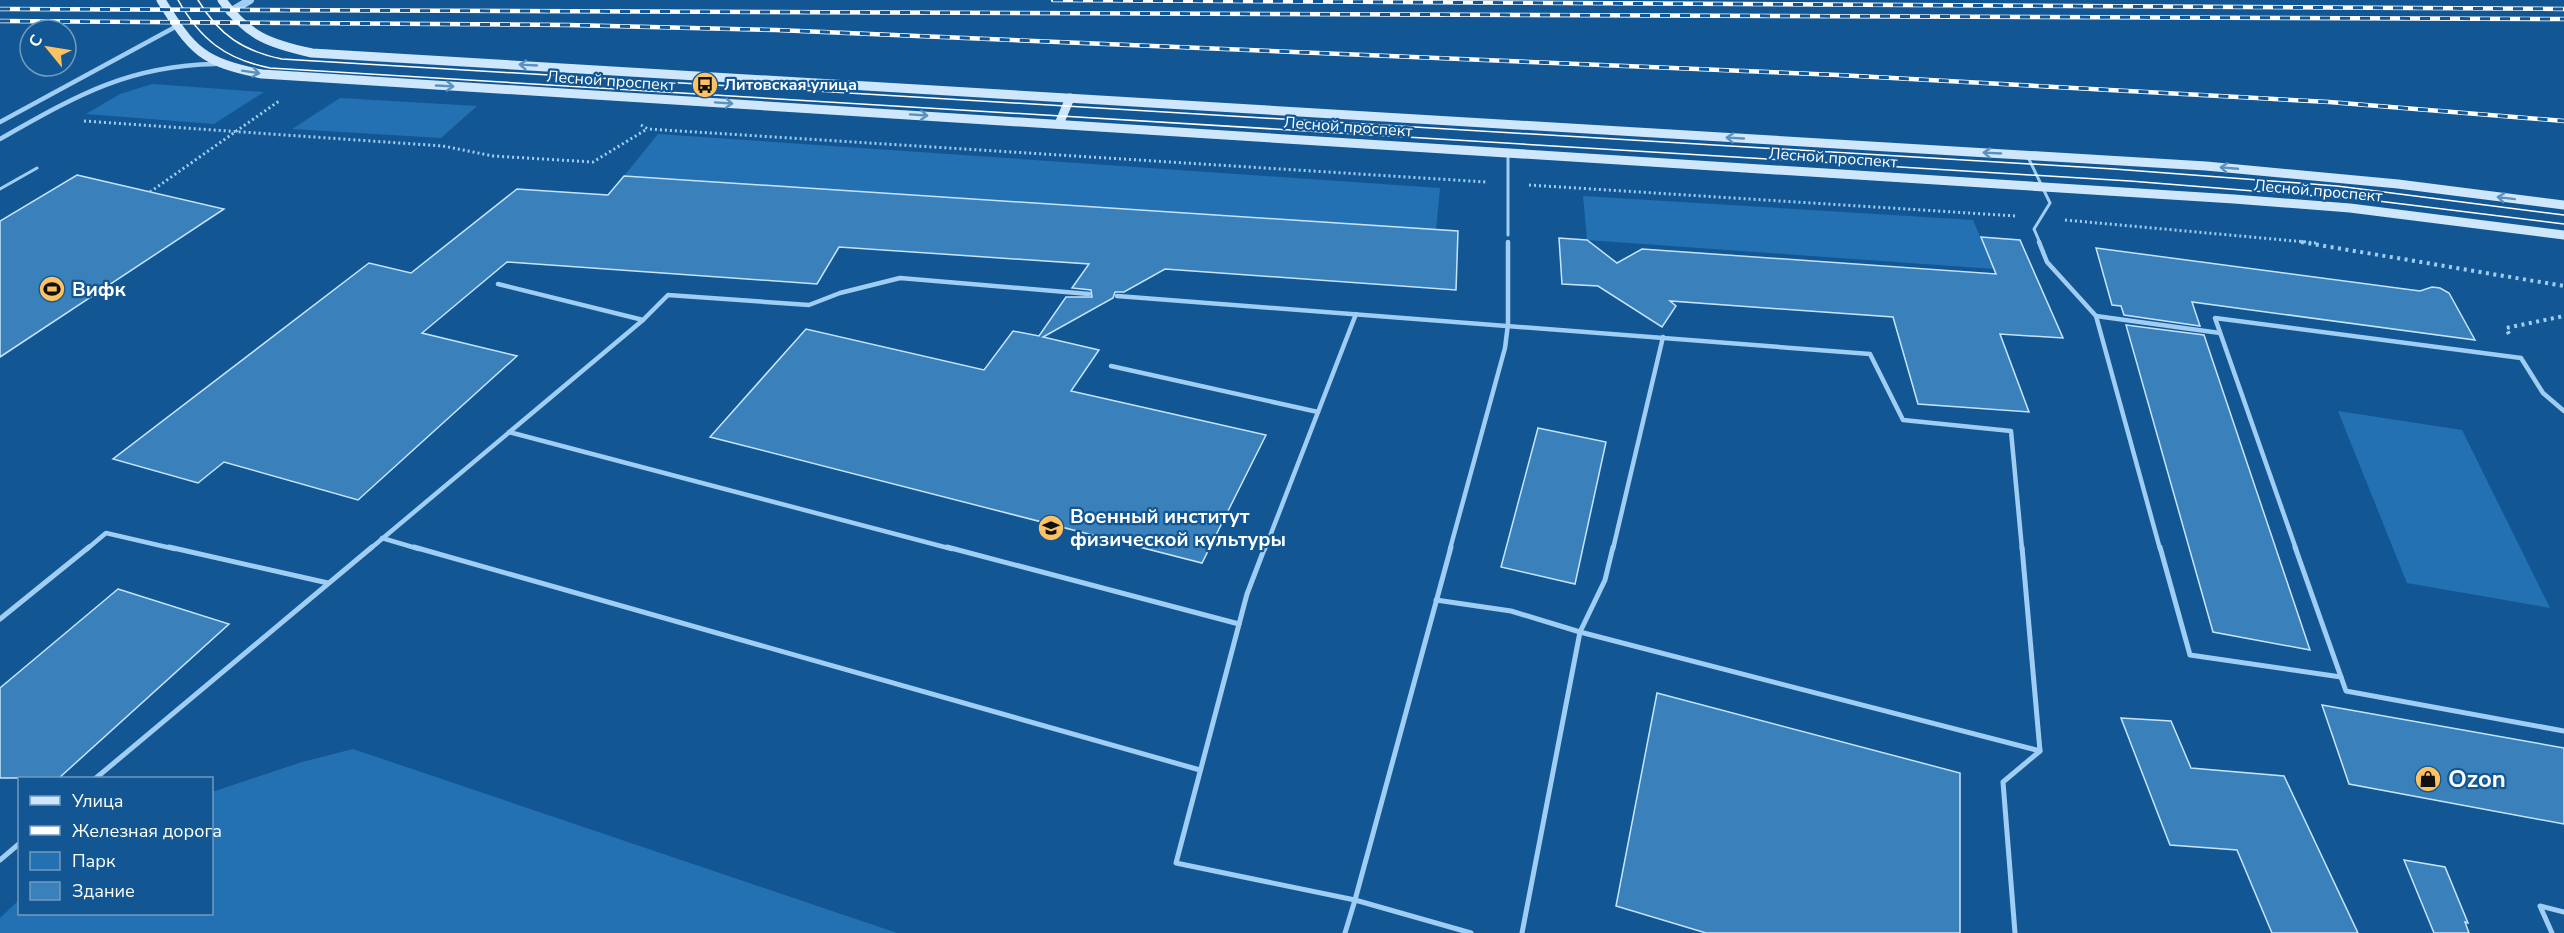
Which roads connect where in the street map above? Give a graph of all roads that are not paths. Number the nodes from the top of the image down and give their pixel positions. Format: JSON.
{"nodes":[{"id":1,"x":161,"y":0,"type":"edge"},
{"id":2,"x":222,"y":0,"type":"edge"},
{"id":3,"x":250,"y":0,"type":"edge"},
{"id":4,"x":230,"y":12,"type":"junction"},
{"id":5,"x":177,"y":26,"type":"junction"},
{"id":6,"x":215,"y":64,"type":"junction"},
{"id":7,"x":1070,"y":98,"type":"junction"},
{"id":8,"x":0,"y":122,"type":"edge"},
{"id":9,"x":1059,"y":124,"type":"junction"},
{"id":10,"x":0,"y":139,"type":"edge"},
{"id":11,"x":1508,"y":153,"type":"junction"},
{"id":12,"x":2027,"y":155,"type":"junction"},
{"id":13,"x":37,"y":168,"type":"dead end"},
{"id":14,"x":2042,"y":186,"type":"junction"},
{"id":15,"x":0,"y":189,"type":"edge"},
{"id":16,"x":2564,"y":205,"type":"edge"},
{"id":17,"x":1508,"y":235,"type":"dead end"},
{"id":18,"x":2564,"y":235,"type":"edge"},
{"id":19,"x":1508,"y":242,"type":"dead end"},
{"id":20,"x":498,"y":284,"type":"dead end"},
{"id":21,"x":1089,"y":294,"type":"dead end"},
{"id":22,"x":1117,"y":296,"type":"dead end"},
{"id":23,"x":1356,"y":314,"type":"junction"},
{"id":24,"x":2096,"y":316,"type":"junction"},
{"id":25,"x":643,"y":320,"type":"junction"},
{"id":26,"x":1508,"y":324,"type":"junction"},
{"id":27,"x":2220,"y":333,"type":"junction"},
{"id":28,"x":1663,"y":337,"type":"junction"},
{"id":29,"x":1111,"y":366,"type":"dead end"},
{"id":30,"x":2564,"y":411,"type":"edge"},
{"id":31,"x":1318,"y":412,"type":"junction"},
{"id":32,"x":510,"y":432,"type":"junction"},
{"id":33,"x":382,"y":538,"type":"junction"},
{"id":34,"x":328,"y":583,"type":"junction"},
{"id":35,"x":1436,"y":600,"type":"junction"},
{"id":36,"x":0,"y":619,"type":"edge"},
{"id":37,"x":1239,"y":624,"type":"junction"},
{"id":38,"x":1580,"y":632,"type":"junction"},
{"id":39,"x":2341,"y":677,"type":"junction"},
{"id":40,"x":2564,"y":731,"type":"edge"},
{"id":41,"x":2040,"y":752,"type":"junction"},
{"id":42,"x":1200,"y":770,"type":"junction"},
{"id":43,"x":97,"y":777,"type":"edge"},
{"id":44,"x":18,"y":845,"type":"edge"},
{"id":45,"x":0,"y":860,"type":"edge"},
{"id":46,"x":1355,"y":900,"type":"junction"},
{"id":47,"x":2564,"y":912,"type":"edge"},
{"id":48,"x":1345,"y":933,"type":"edge"},
{"id":49,"x":1471,"y":933,"type":"edge"},
{"id":50,"x":1522,"y":933,"type":"edge"},
{"id":51,"x":2015,"y":933,"type":"edge"},
{"id":52,"x":2552,"y":933,"type":"edge"}],
"edges":[{"from":1,"to":5,"type":"main road","name":"Лесной проспект"},
{"from":2,"to":4,"type":"main road","name":"Лесной проспект"},
{"from":3,"to":4,"type":"street"},
{"from":7,"to":4,"type":"main road","name":"Лесной проспект","one_way":true},
{"from":5,"to":6,"type":"main road","name":"Лесной проспект"},
{"from":5,"to":8,"type":"street"},
{"from":6,"to":9,"type":"main road","name":"Лесной проспект","one_way":true},
{"from":6,"to":10,"type":"street"},
{"from":7,"to":9,"type":"main road"},
{"from":12,"to":7,"type":"main road","name":"Лесной проспект","one_way":true},
{"from":9,"to":11,"type":"main road","name":"Лесной проспект"},
{"from":11,"to":14,"type":"main road","name":"Лесной проспект"},
{"from":11,"to":17,"type":"lane"},
{"from":12,"to":14,"type":"lane"},
{"from":16,"to":12,"type":"main road","name":"Лесной проспект","one_way":true},
{"from":13,"to":15,"type":"lane"},
{"from":14,"to":18,"type":"main road","name":"Лесной проспект"},
{"from":14,"to":24,"type":"lane"},
{"from":19,"to":26,"type":"lane"},
{"from":20,"to":25,"type":"lane"},
{"from":21,"to":25,"type":"lane"},
{"from":22,"to":23,"type":"lane"},
{"from":23,"to":26,"type":"lane"},
{"from":23,"to":31,"type":"lane"},
{"from":24,"to":27,"type":"lane"},
{"from":24,"to":39,"type":"lane"},
{"from":25,"to":32,"type":"lane"},
{"from":26,"to":28,"type":"lane"},
{"from":26,"to":35,"type":"lane"},
{"from":27,"to":30,"type":"lane"},
{"from":27,"to":39,"type":"lane"},
{"from":28,"to":38,"type":"lane"},
{"from":28,"to":41,"type":"lane"},
{"from":29,"to":31,"type":"lane"},
{"from":31,"to":37,"type":"lane"},
{"from":32,"to":33,"type":"lane"},
{"from":32,"to":37,"type":"lane"},
{"from":33,"to":34,"type":"lane"},
{"from":33,"to":42,"type":"lane"},
{"from":34,"to":36,"type":"lane"},
{"from":34,"to":43,"type":"lane"},
{"from":35,"to":38,"type":"lane"},
{"from":35,"to":46,"type":"lane"},
{"from":37,"to":42,"type":"lane"},
{"from":38,"to":41,"type":"lane"},
{"from":38,"to":50,"type":"lane"},
{"from":39,"to":40,"type":"lane"},
{"from":41,"to":51,"type":"lane"},
{"from":42,"to":46,"type":"lane"},
{"from":44,"to":45,"type":"lane"},
{"from":46,"to":48,"type":"lane"},
{"from":46,"to":49,"type":"lane"},
{"from":47,"to":52,"type":"lane"}]}
